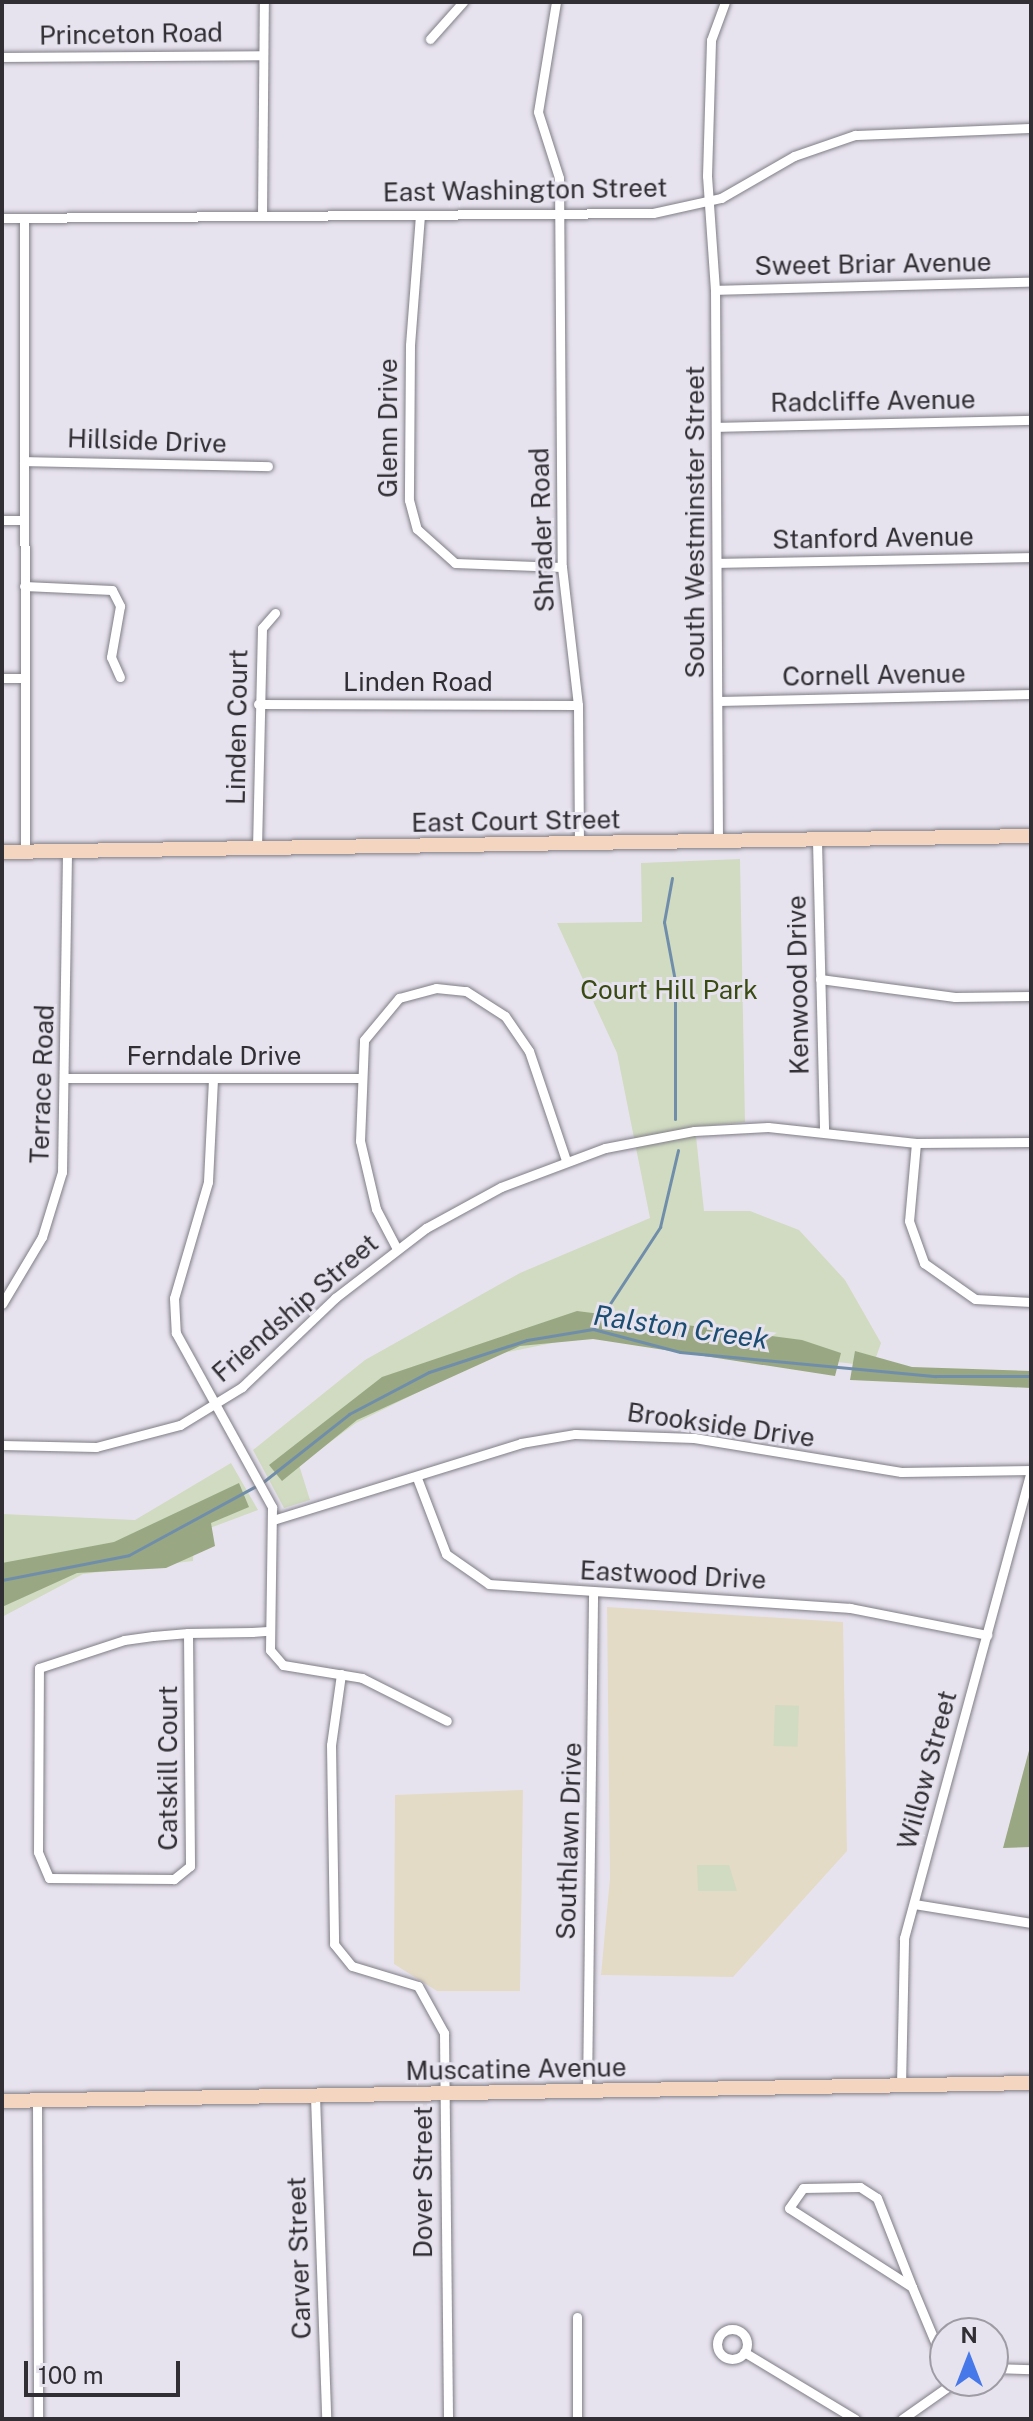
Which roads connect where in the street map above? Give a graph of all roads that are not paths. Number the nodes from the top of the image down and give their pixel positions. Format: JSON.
{"nodes":[{"id":1,"x":264,"y":2,"type":"edge"},
{"id":2,"x":463,"y":2,"type":"edge"},
{"id":3,"x":556,"y":2,"type":"edge"},
{"id":4,"x":725,"y":2,"type":"edge"},
{"id":5,"x":430,"y":39,"type":"dead end"},
{"id":6,"x":260,"y":55,"type":"junction"},
{"id":7,"x":2,"y":57,"type":"edge"},
{"id":8,"x":1031,"y":128,"type":"edge"},
{"id":9,"x":711,"y":201,"type":"junction"},
{"id":10,"x":560,"y":213,"type":"junction"},
{"id":11,"x":420,"y":215,"type":"junction"},
{"id":12,"x":262,"y":216,"type":"junction"},
{"id":13,"x":2,"y":218,"type":"edge"},
{"id":14,"x":24,"y":218,"type":"junction"},
{"id":15,"x":1031,"y":282,"type":"edge"},
{"id":16,"x":715,"y":290,"type":"junction"},
{"id":17,"x":1031,"y":420,"type":"edge"},
{"id":18,"x":716,"y":427,"type":"junction"},
{"id":19,"x":24,"y":461,"type":"junction"},
{"id":20,"x":268,"y":466,"type":"dead end"},
{"id":21,"x":2,"y":520,"type":"edge"},
{"id":22,"x":24,"y":520,"type":"junction"},
{"id":23,"x":1031,"y":557,"type":"edge"},
{"id":24,"x":717,"y":563,"type":"junction"},
{"id":25,"x":562,"y":567,"type":"junction"},
{"id":26,"x":24,"y":586,"type":"junction"},
{"id":27,"x":275,"y":613,"type":"dead end"},
{"id":28,"x":120,"y":677,"type":"dead end"},
{"id":29,"x":2,"y":678,"type":"edge"},
{"id":30,"x":25,"y":678,"type":"junction"},
{"id":31,"x":1031,"y":694,"type":"edge"},
{"id":32,"x":718,"y":701,"type":"junction"},
{"id":33,"x":258,"y":704,"type":"junction"},
{"id":34,"x":578,"y":705,"type":"junction"},
{"id":35,"x":1031,"y":836,"type":"edge"},
{"id":36,"x":817,"y":841,"type":"junction"},
{"id":37,"x":718,"y":842,"type":"junction"},
{"id":38,"x":579,"y":844,"type":"junction"},
{"id":39,"x":257,"y":848,"type":"junction"},
{"id":40,"x":25,"y":851,"type":"junction"},
{"id":41,"x":67,"y":851,"type":"junction"},
{"id":42,"x":2,"y":852,"type":"edge"},
{"id":43,"x":820,"y":979,"type":"junction"},
{"id":44,"x":1031,"y":996,"type":"edge"},
{"id":45,"x":68,"y":1078,"type":"junction"},
{"id":46,"x":361,"y":1078,"type":"junction"},
{"id":47,"x":213,"y":1079,"type":"junction"},
{"id":48,"x":824,"y":1129,"type":"junction"},
{"id":49,"x":1031,"y":1142,"type":"edge"},
{"id":50,"x":916,"y":1143,"type":"junction"},
{"id":51,"x":566,"y":1160,"type":"junction"},
{"id":52,"x":397,"y":1249,"type":"junction"},
{"id":53,"x":1031,"y":1302,"type":"edge"},
{"id":54,"x":2,"y":1304,"type":"edge"},
{"id":55,"x":215,"y":1405,"type":"junction"},
{"id":56,"x":2,"y":1445,"type":"edge"},
{"id":57,"x":1031,"y":1470,"type":"edge"},
{"id":58,"x":417,"y":1478,"type":"junction"},
{"id":59,"x":273,"y":1520,"type":"junction"},
{"id":60,"x":593,"y":1592,"type":"junction"},
{"id":61,"x":268,"y":1631,"type":"junction"},
{"id":62,"x":188,"y":1633,"type":"junction"},
{"id":63,"x":987,"y":1635,"type":"junction"},
{"id":64,"x":341,"y":1674,"type":"junction"},
{"id":65,"x":447,"y":1721,"type":"dead end"},
{"id":66,"x":914,"y":1904,"type":"junction"},
{"id":67,"x":1031,"y":1923,"type":"edge"},
{"id":68,"x":1031,"y":2083,"type":"edge"},
{"id":69,"x":901,"y":2086,"type":"junction"},
{"id":70,"x":587,"y":2091,"type":"junction"},
{"id":71,"x":444,"y":2094,"type":"junction"},
{"id":72,"x":315,"y":2096,"type":"junction"},
{"id":73,"x":37,"y":2100,"type":"junction"},
{"id":74,"x":2,"y":2101,"type":"edge"},
{"id":75,"x":912,"y":2287,"type":"junction"},
{"id":76,"x":577,"y":2317,"type":"dead end"},
{"id":77,"x":929,"y":2328,"type":"edge"},
{"id":78,"x":744,"y":2352,"type":"dead end"},
{"id":79,"x":1009,"y":2368,"type":"edge"},
{"id":80,"x":1031,"y":2369,"type":"edge"},
{"id":81,"x":932,"y":2397,"type":"edge"},
{"id":82,"x":38,"y":2419,"type":"edge"},
{"id":83,"x":326,"y":2419,"type":"edge"},
{"id":84,"x":448,"y":2419,"type":"edge"},
{"id":85,"x":577,"y":2419,"type":"edge"},
{"id":86,"x":855,"y":2419,"type":"edge"},
{"id":87,"x":902,"y":2419,"type":"edge"}],
"edges":[{"from":1,"to":6,"type":"street"},
{"from":2,"to":5,"type":"street"},
{"from":3,"to":10,"type":"street","name":"Shrader Road"},
{"from":4,"to":9,"type":"street","name":"South Westminster Street"},
{"from":6,"to":7,"type":"street","name":"Princeton Road"},
{"from":6,"to":12,"type":"street"},
{"from":8,"to":9,"type":"street","name":"East Washington Street"},
{"from":9,"to":10,"type":"street","name":"East Washington Street"},
{"from":9,"to":16,"type":"street","name":"South Westminster Street"},
{"from":10,"to":11,"type":"street","name":"East Washington Street"},
{"from":10,"to":25,"type":"street","name":"Shrader Road"},
{"from":11,"to":12,"type":"street","name":"East Washington Street"},
{"from":11,"to":25,"type":"street","name":"Glenn Drive"},
{"from":12,"to":14,"type":"street","name":"East Washington Street"},
{"from":13,"to":14,"type":"street","name":"East Washington Street"},
{"from":14,"to":19,"type":"street"},
{"from":15,"to":16,"type":"street","name":"Sweet Briar Avenue"},
{"from":16,"to":18,"type":"street","name":"South Westminster Street"},
{"from":17,"to":18,"type":"street","name":"Radcliffe Avenue"},
{"from":18,"to":24,"type":"street","name":"South Westminster Street"},
{"from":19,"to":20,"type":"street","name":"Hillside Drive"},
{"from":19,"to":22,"type":"street"},
{"from":21,"to":22,"type":"street"},
{"from":22,"to":26,"type":"street"},
{"from":23,"to":24,"type":"street","name":"Stanford Avenue"},
{"from":24,"to":32,"type":"street","name":"South Westminster Street"},
{"from":25,"to":34,"type":"street","name":"Shrader Road"},
{"from":26,"to":28,"type":"street"},
{"from":26,"to":30,"type":"street"},
{"from":27,"to":33,"type":"street","name":"Linden Court"},
{"from":29,"to":30,"type":"street"},
{"from":30,"to":40,"type":"street"},
{"from":31,"to":32,"type":"street","name":"Cornell Avenue"},
{"from":32,"to":37,"type":"street","name":"South Westminster Street"},
{"from":33,"to":34,"type":"street","name":"Linden Road"},
{"from":33,"to":39,"type":"street","name":"Linden Court"},
{"from":34,"to":38,"type":"street","name":"Shrader Road"},
{"from":35,"to":36,"type":"street","name":"East Court Street"},
{"from":36,"to":37,"type":"street","name":"East Court Street"},
{"from":36,"to":43,"type":"street","name":"Kenwood Drive"},
{"from":37,"to":38,"type":"street","name":"East Court Street"},
{"from":38,"to":39,"type":"street","name":"East Court Street"},
{"from":39,"to":41,"type":"street","name":"East Court Street"},
{"from":40,"to":41,"type":"street","name":"East Court Street"},
{"from":40,"to":42,"type":"street","name":"East Court Street"},
{"from":41,"to":45,"type":"street","name":"Terrace Road"},
{"from":43,"to":44,"type":"street"},
{"from":43,"to":48,"type":"street","name":"Kenwood Drive"},
{"from":45,"to":47,"type":"street","name":"Ferndale Drive"},
{"from":45,"to":54,"type":"street","name":"Terrace Road"},
{"from":46,"to":47,"type":"street","name":"Ferndale Drive"},
{"from":46,"to":51,"type":"street"},
{"from":46,"to":52,"type":"street"},
{"from":47,"to":55,"type":"street"},
{"from":48,"to":50,"type":"street","name":"Friendship Street"},
{"from":48,"to":51,"type":"street","name":"Friendship Street"},
{"from":49,"to":50,"type":"street","name":"Friendship Street"},
{"from":50,"to":53,"type":"street"},
{"from":51,"to":52,"type":"street","name":"Friendship Street"},
{"from":52,"to":55,"type":"street","name":"Friendship Street"},
{"from":55,"to":56,"type":"street","name":"Friendship Street"},
{"from":55,"to":59,"type":"street"},
{"from":57,"to":58,"type":"street","name":"Brookside Drive"},
{"from":57,"to":63,"type":"street","name":"Willow Street"},
{"from":58,"to":59,"type":"street","name":"Brookside Drive"},
{"from":58,"to":60,"type":"street","name":"Eastwood Drive"},
{"from":59,"to":61,"type":"street"},
{"from":60,"to":63,"type":"street","name":"Eastwood Drive"},
{"from":60,"to":70,"type":"street","name":"Southlawn Drive"},
{"from":61,"to":62,"type":"street","name":"Catskill Court"},
{"from":61,"to":64,"type":"street"},
{"from":62,"to":62,"type":"street","name":"Catskill Court"},
{"from":63,"to":66,"type":"street","name":"Willow Street"},
{"from":64,"to":65,"type":"street"},
{"from":64,"to":71,"type":"street","name":"Dover Street"},
{"from":66,"to":67,"type":"street"},
{"from":66,"to":69,"type":"street","name":"Willow Street"},
{"from":68,"to":69,"type":"street","name":"Muscatine Avenue"},
{"from":69,"to":70,"type":"street","name":"Muscatine Avenue"},
{"from":70,"to":71,"type":"street","name":"Muscatine Avenue"},
{"from":71,"to":72,"type":"street","name":"Muscatine Avenue"},
{"from":71,"to":84,"type":"street","name":"Dover Street"},
{"from":72,"to":73,"type":"street","name":"Muscatine Avenue"},
{"from":72,"to":83,"type":"street","name":"Carver Street"},
{"from":73,"to":74,"type":"street","name":"Muscatine Avenue"},
{"from":73,"to":82,"type":"street"},
{"from":75,"to":75,"type":"street"},
{"from":75,"to":77,"type":"street"},
{"from":76,"to":85,"type":"street"},
{"from":78,"to":86,"type":"street"},
{"from":79,"to":80,"type":"street"},
{"from":81,"to":87,"type":"street"}]}
